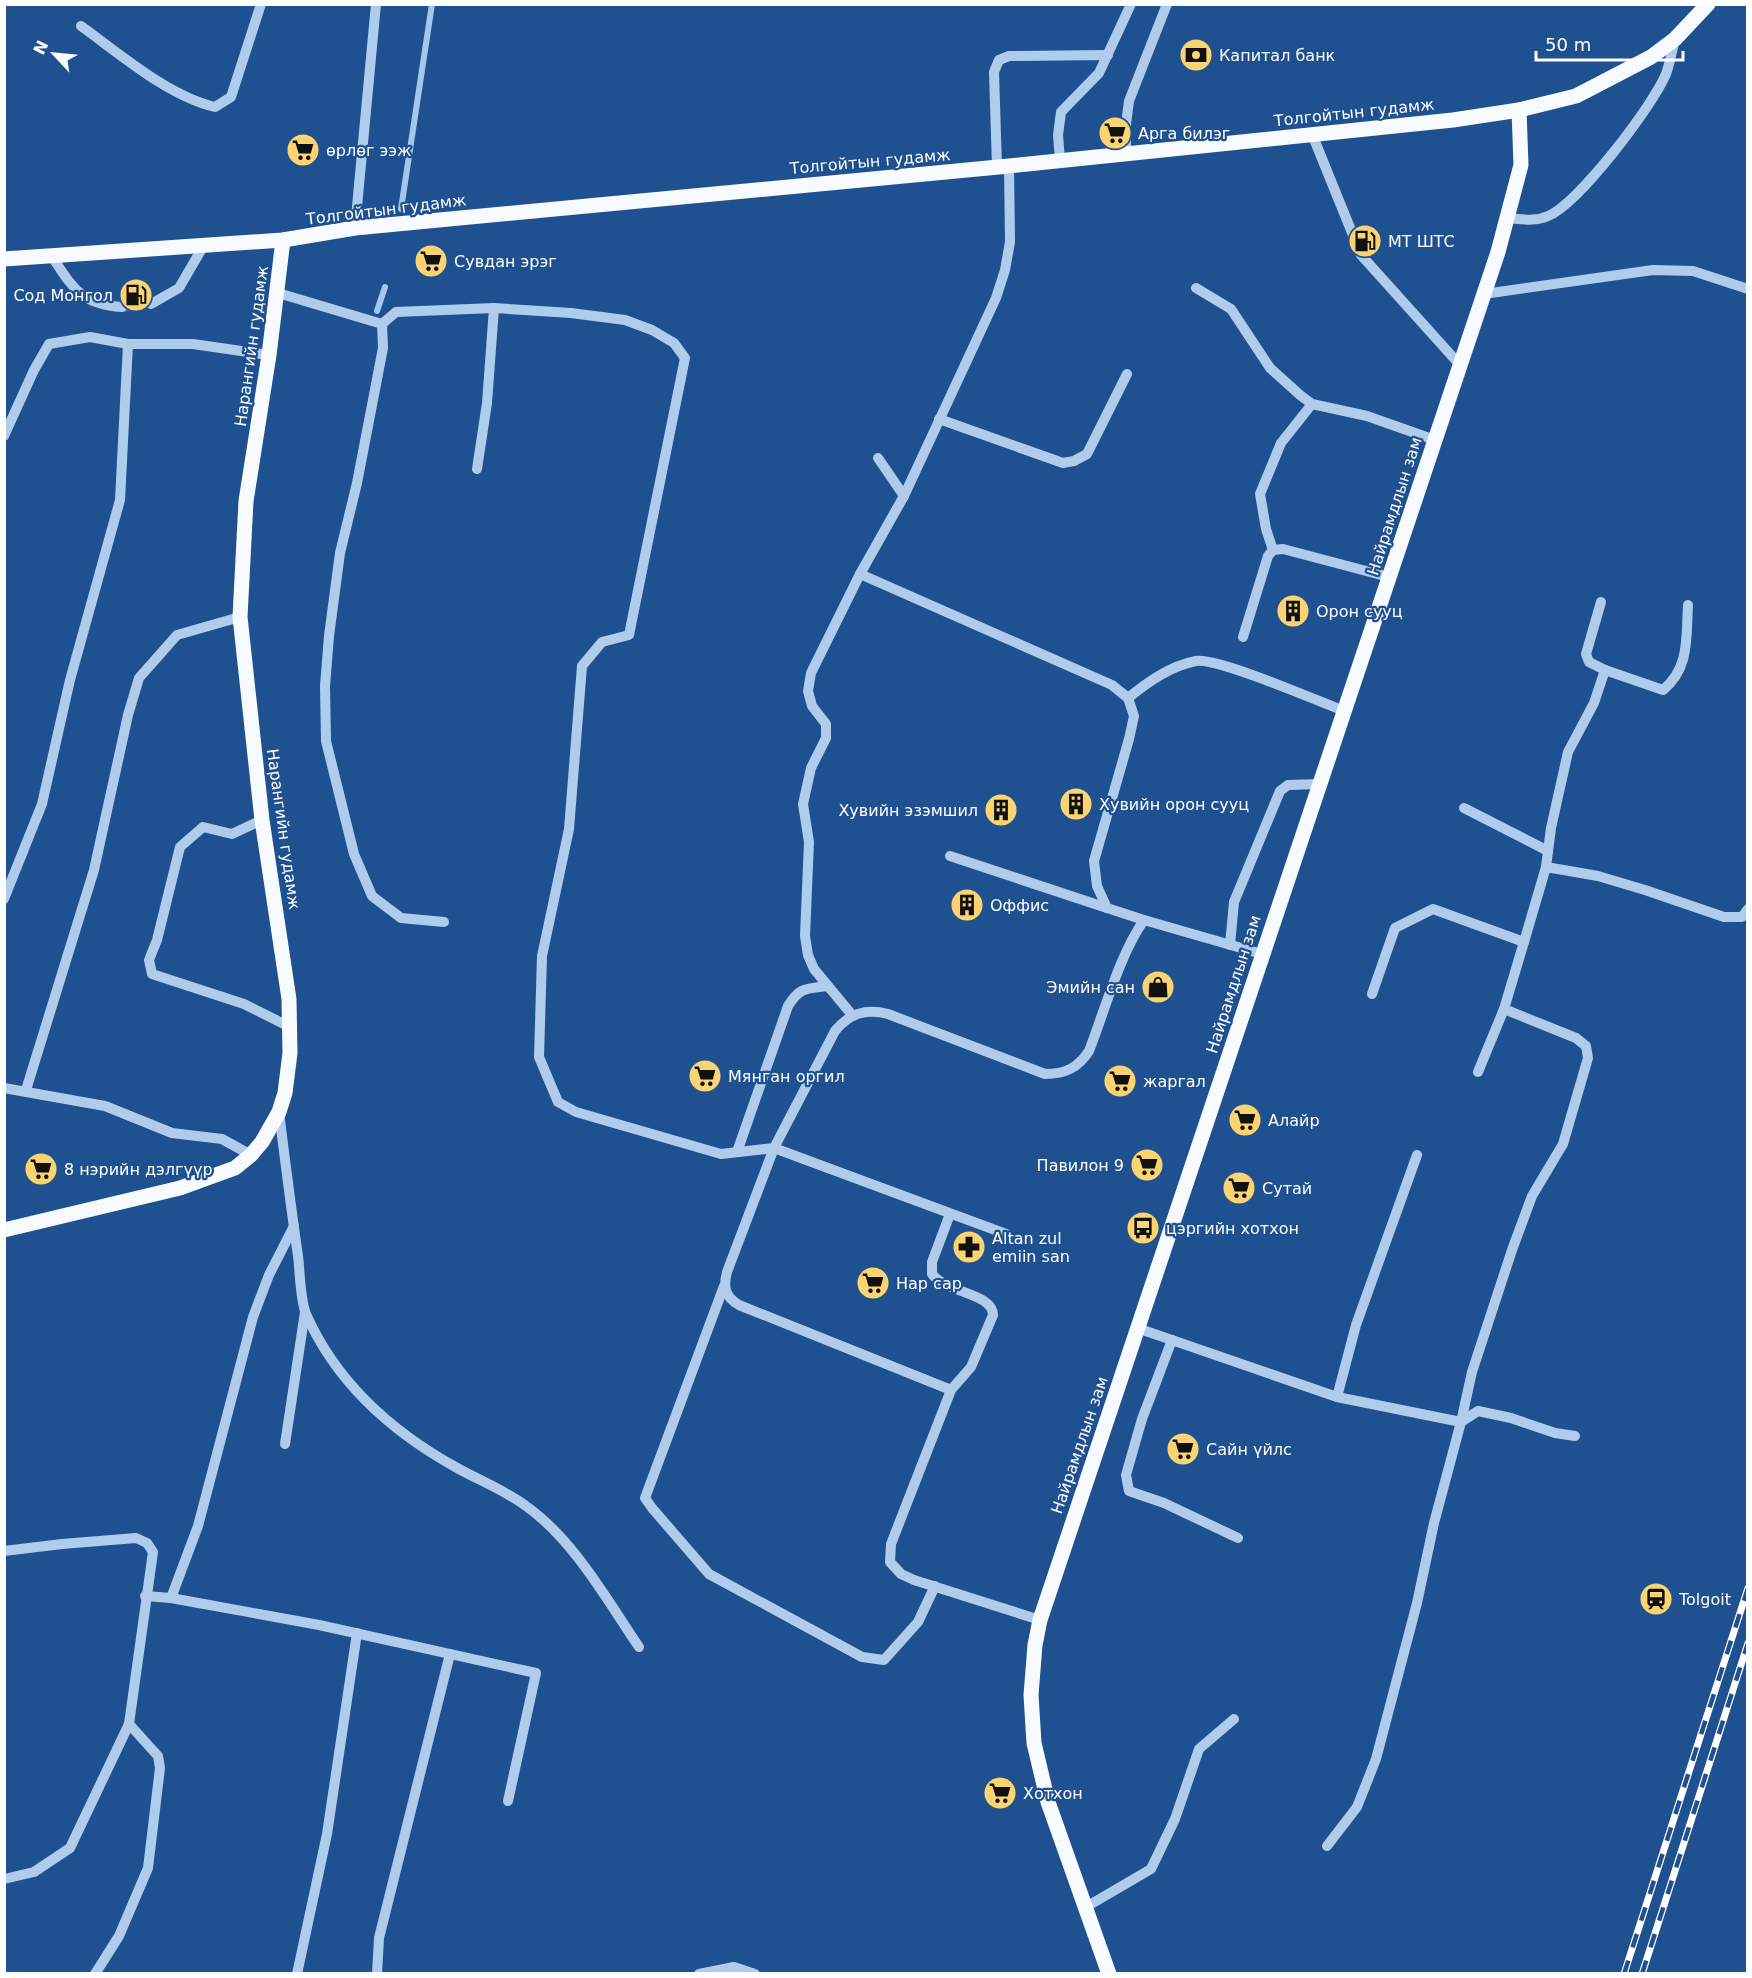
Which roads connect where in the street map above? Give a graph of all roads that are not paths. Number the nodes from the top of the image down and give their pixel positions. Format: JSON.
{"nodes":[{"id":1,"x":261,"y":4,"type":"edge"},
{"id":2,"x":376,"y":4,"type":"edge"},
{"id":3,"x":1131,"y":4,"type":"edge"},
{"id":4,"x":1167,"y":4,"type":"edge"},
{"id":5,"x":1708,"y":4,"type":"edge"},
{"id":6,"x":81,"y":26,"type":"dead end"},
{"id":7,"x":1675,"y":39,"type":"junction"},
{"id":8,"x":1108,"y":55,"type":"junction"},
{"id":9,"x":1519,"y":110,"type":"junction"},
{"id":10,"x":1312,"y":134,"type":"junction"},
{"id":11,"x":1126,"y":153,"type":"junction"},
{"id":12,"x":1060,"y":160,"type":"junction"},
{"id":13,"x":1003,"y":166,"type":"junction"},
{"id":14,"x":1507,"y":219,"type":"junction"},
{"id":15,"x":355,"y":228,"type":"junction"},
{"id":16,"x":283,"y":240,"type":"junction"},
{"id":17,"x":204,"y":245,"type":"junction"},
{"id":18,"x":51,"y":255,"type":"junction"},
{"id":19,"x":4,"y":259,"type":"edge"},
{"id":20,"x":1196,"y":288,"type":"dead end"},
{"id":21,"x":1748,"y":288,"type":"edge"},
{"id":22,"x":278,"y":293,"type":"junction"},
{"id":23,"x":1484,"y":294,"type":"junction"},
{"id":24,"x":151,"y":304,"type":"tunnel mouth"},
{"id":25,"x":122,"y":307,"type":"tunnel mouth"},
{"id":26,"x":494,"y":308,"type":"junction"},
{"id":27,"x":382,"y":324,"type":"junction"},
{"id":28,"x":128,"y":344,"type":"junction"},
{"id":29,"x":269,"y":355,"type":"junction"},
{"id":30,"x":1460,"y":365,"type":"junction"},
{"id":31,"x":1126,"y":374,"type":"dead end"},
{"id":32,"x":1312,"y":404,"type":"junction"},
{"id":33,"x":939,"y":419,"type":"junction"},
{"id":34,"x":4,"y":436,"type":"edge"},
{"id":35,"x":1435,"y":440,"type":"junction"},
{"id":36,"x":878,"y":458,"type":"dead end"},
{"id":37,"x":477,"y":469,"type":"dead end"},
{"id":38,"x":904,"y":496,"type":"junction"},
{"id":39,"x":1273,"y":550,"type":"junction"},
{"id":40,"x":860,"y":574,"type":"junction"},
{"id":41,"x":1389,"y":577,"type":"junction"},
{"id":42,"x":1601,"y":602,"type":"dead end"},
{"id":43,"x":1688,"y":605,"type":"dead end"},
{"id":44,"x":240,"y":617,"type":"junction"},
{"id":45,"x":1243,"y":637,"type":"dead end"},
{"id":46,"x":1605,"y":670,"type":"junction"},
{"id":47,"x":1128,"y":698,"type":"junction"},
{"id":48,"x":1344,"y":711,"type":"junction"},
{"id":49,"x":1319,"y":784,"type":"junction"},
{"id":50,"x":1464,"y":808,"type":"dead end"},
{"id":51,"x":262,"y":820,"type":"junction"},
{"id":52,"x":1548,"y":851,"type":"junction"},
{"id":53,"x":950,"y":856,"type":"dead end"},
{"id":54,"x":1545,"y":867,"type":"junction"},
{"id":55,"x":4,"y":899,"type":"edge"},
{"id":56,"x":1107,"y":908,"type":"junction"},
{"id":57,"x":1748,"y":909,"type":"edge"},
{"id":58,"x":1144,"y":920,"type":"junction"},
{"id":59,"x":444,"y":922,"type":"dead end"},
{"id":60,"x":1524,"y":942,"type":"junction"},
{"id":61,"x":1230,"y":945,"type":"junction"},
{"id":62,"x":1262,"y":954,"type":"junction"},
{"id":63,"x":826,"y":986,"type":"junction"},
{"id":64,"x":1372,"y":994,"type":"dead end"},
{"id":65,"x":1504,"y":1009,"type":"junction"},
{"id":66,"x":852,"y":1015,"type":"junction"},
{"id":67,"x":290,"y":1027,"type":"junction"},
{"id":68,"x":1478,"y":1072,"type":"dead end"},
{"id":69,"x":4,"y":1088,"type":"edge"},
{"id":70,"x":26,"y":1090,"type":"junction"},
{"id":71,"x":279,"y":1112,"type":"junction"},
{"id":72,"x":774,"y":1148,"type":"junction"},
{"id":73,"x":737,"y":1152,"type":"junction"},
{"id":74,"x":251,"y":1155,"type":"junction"},
{"id":75,"x":1417,"y":1155,"type":"dead end"},
{"id":76,"x":950,"y":1214,"type":"junction"},
{"id":77,"x":294,"y":1226,"type":"junction"},
{"id":78,"x":4,"y":1230,"type":"edge"},
{"id":79,"x":1006,"y":1234,"type":"dead end"},
{"id":80,"x":724,"y":1286,"type":"junction"},
{"id":81,"x":305,"y":1312,"type":"junction"},
{"id":82,"x":1137,"y":1328,"type":"junction"},
{"id":83,"x":1172,"y":1340,"type":"junction"},
{"id":84,"x":951,"y":1390,"type":"junction"},
{"id":85,"x":1337,"y":1397,"type":"junction"},
{"id":86,"x":1461,"y":1422,"type":"junction"},
{"id":87,"x":1575,"y":1436,"type":"dead end"},
{"id":88,"x":285,"y":1444,"type":"dead end"},
{"id":89,"x":1238,"y":1538,"type":"dead end"},
{"id":90,"x":4,"y":1551,"type":"edge"},
{"id":91,"x":935,"y":1586,"type":"junction"},
{"id":92,"x":145,"y":1596,"type":"junction"},
{"id":93,"x":171,"y":1598,"type":"junction"},
{"id":94,"x":1040,"y":1620,"type":"junction"},
{"id":95,"x":357,"y":1633,"type":"junction"},
{"id":96,"x":639,"y":1647,"type":"dead end"},
{"id":97,"x":450,"y":1654,"type":"junction"},
{"id":98,"x":1234,"y":1719,"type":"dead end"},
{"id":99,"x":129,"y":1724,"type":"junction"},
{"id":100,"x":508,"y":1801,"type":"dead end"},
{"id":101,"x":1327,"y":1846,"type":"dead end"},
{"id":102,"x":4,"y":1879,"type":"edge"},
{"id":103,"x":1086,"y":1907,"type":"junction"},
{"id":104,"x":95,"y":1974,"type":"edge"},
{"id":105,"x":297,"y":1974,"type":"edge"},
{"id":106,"x":376,"y":1974,"type":"edge"},
{"id":107,"x":699,"y":1974,"type":"edge"},
{"id":108,"x":755,"y":1974,"type":"edge"},
{"id":109,"x":1109,"y":1974,"type":"edge"}],
"edges":[{"from":1,"to":6,"type":"street"},
{"from":2,"to":15,"type":"street"},
{"from":3,"to":8,"type":"street"},
{"from":4,"to":11,"type":"street"},
{"from":5,"to":7,"type":"main road","name":"Толгойтын гудамж"},
{"from":7,"to":9,"type":"main road","name":"Толгойтын гудамж"},
{"from":7,"to":14,"type":"street"},
{"from":8,"to":12,"type":"street"},
{"from":8,"to":13,"type":"street"},
{"from":9,"to":10,"type":"main road","name":"Толгойтын гудамж"},
{"from":9,"to":14,"type":"main road","name":"Найрамдлын зам"},
{"from":10,"to":11,"type":"main road","name":"Толгойтын гудамж"},
{"from":10,"to":30,"type":"street"},
{"from":11,"to":12,"type":"main road","name":"Толгойтын гудамж"},
{"from":12,"to":13,"type":"main road","name":"Толгойтын гудамж"},
{"from":13,"to":15,"type":"main road","name":"Толгойтын гудамж"},
{"from":13,"to":33,"type":"street"},
{"from":14,"to":23,"type":"main road","name":"Найрамдлын зам"},
{"from":15,"to":16,"type":"main road","name":"Толгойтын гудамж"},
{"from":16,"to":17,"type":"main road","name":"Толгойтын гудамж"},
{"from":16,"to":22,"type":"main road","name":"Нарангийн гудамж"},
{"from":17,"to":18,"type":"main road","name":"Толгойтын гудамж"},
{"from":17,"to":24,"type":"street"},
{"from":18,"to":19,"type":"main road","name":"Толгойтын гудамж"},
{"from":18,"to":25,"type":"street"},
{"from":20,"to":32,"type":"street"},
{"from":21,"to":23,"type":"street"},
{"from":22,"to":27,"type":"street"},
{"from":22,"to":29,"type":"main road","name":"Нарангийн гудамж"},
{"from":23,"to":30,"type":"main road","name":"Найрамдлын зам"},
{"from":26,"to":27,"type":"street"},
{"from":26,"to":37,"type":"street"},
{"from":26,"to":73,"type":"street"},
{"from":27,"to":59,"type":"street"},
{"from":28,"to":29,"type":"street"},
{"from":28,"to":34,"type":"street"},
{"from":28,"to":55,"type":"street"},
{"from":29,"to":44,"type":"main road","name":"Нарангийн гудамж"},
{"from":30,"to":35,"type":"main road","name":"Найрамдлын зам"},
{"from":31,"to":33,"type":"street"},
{"from":32,"to":35,"type":"street"},
{"from":32,"to":39,"type":"street"},
{"from":33,"to":38,"type":"street"},
{"from":35,"to":41,"type":"main road","name":"Найрамдлын зам"},
{"from":36,"to":38,"type":"street"},
{"from":38,"to":40,"type":"street"},
{"from":39,"to":41,"type":"street"},
{"from":39,"to":45,"type":"street"},
{"from":40,"to":47,"type":"street"},
{"from":40,"to":63,"type":"street"},
{"from":41,"to":48,"type":"main road","name":"Найрамдлын зам"},
{"from":42,"to":46,"type":"street"},
{"from":43,"to":46,"type":"street"},
{"from":44,"to":51,"type":"main road","name":"Нарангийн гудамж"},
{"from":44,"to":70,"type":"street"},
{"from":46,"to":52,"type":"street"},
{"from":47,"to":48,"type":"street"},
{"from":47,"to":56,"type":"street"},
{"from":48,"to":49,"type":"main road","name":"Найрамдлын зам"},
{"from":49,"to":61,"type":"street"},
{"from":49,"to":62,"type":"main road","name":"Найрамдлын зам"},
{"from":50,"to":52,"type":"street"},
{"from":51,"to":67,"type":"main road","name":"Нарангийн гудамж"},
{"from":51,"to":67,"type":"street"},
{"from":52,"to":54,"type":"street"},
{"from":53,"to":56,"type":"street"},
{"from":54,"to":57,"type":"street"},
{"from":54,"to":60,"type":"street"},
{"from":56,"to":58,"type":"street"},
{"from":58,"to":61,"type":"street"},
{"from":58,"to":66,"type":"street"},
{"from":60,"to":64,"type":"street"},
{"from":60,"to":65,"type":"street"},
{"from":61,"to":62,"type":"street"},
{"from":62,"to":82,"type":"main road","name":"Найрамдлын зам"},
{"from":63,"to":66,"type":"street"},
{"from":63,"to":73,"type":"street"},
{"from":65,"to":68,"type":"street"},
{"from":65,"to":86,"type":"street"},
{"from":66,"to":72,"type":"street"},
{"from":67,"to":71,"type":"main road","name":"Нарангийн гудамж"},
{"from":69,"to":70,"type":"street"},
{"from":70,"to":74,"type":"street"},
{"from":71,"to":74,"type":"main road","name":"Нарангийн гудамж"},
{"from":71,"to":77,"type":"street"},
{"from":72,"to":73,"type":"street"},
{"from":72,"to":76,"type":"street"},
{"from":72,"to":80,"type":"street"},
{"from":74,"to":78,"type":"main road","name":"Нарангийн гудамж"},
{"from":75,"to":85,"type":"street"},
{"from":76,"to":79,"type":"street"},
{"from":76,"to":84,"type":"street"},
{"from":77,"to":81,"type":"street"},
{"from":77,"to":93,"type":"street"},
{"from":80,"to":84,"type":"street"},
{"from":80,"to":91,"type":"street"},
{"from":81,"to":88,"type":"street"},
{"from":81,"to":96,"type":"street"},
{"from":82,"to":83,"type":"street"},
{"from":82,"to":94,"type":"main road","name":"Найрамдлын зам"},
{"from":83,"to":85,"type":"street"},
{"from":83,"to":89,"type":"street"},
{"from":84,"to":91,"type":"street"},
{"from":85,"to":86,"type":"street"},
{"from":86,"to":87,"type":"street"},
{"from":86,"to":101,"type":"street"},
{"from":90,"to":92,"type":"street"},
{"from":91,"to":94,"type":"street"},
{"from":92,"to":93,"type":"street"},
{"from":92,"to":99,"type":"street"},
{"from":93,"to":95,"type":"street"},
{"from":94,"to":103,"type":"main road","name":"Найрамдлын зам"},
{"from":95,"to":97,"type":"street"},
{"from":95,"to":105,"type":"street"},
{"from":97,"to":100,"type":"street"},
{"from":97,"to":106,"type":"street"},
{"from":98,"to":103,"type":"street"},
{"from":99,"to":102,"type":"street"},
{"from":99,"to":104,"type":"street"},
{"from":103,"to":109,"type":"main road","name":"Найрамдлын зам"},
{"from":107,"to":108,"type":"street"}]}
